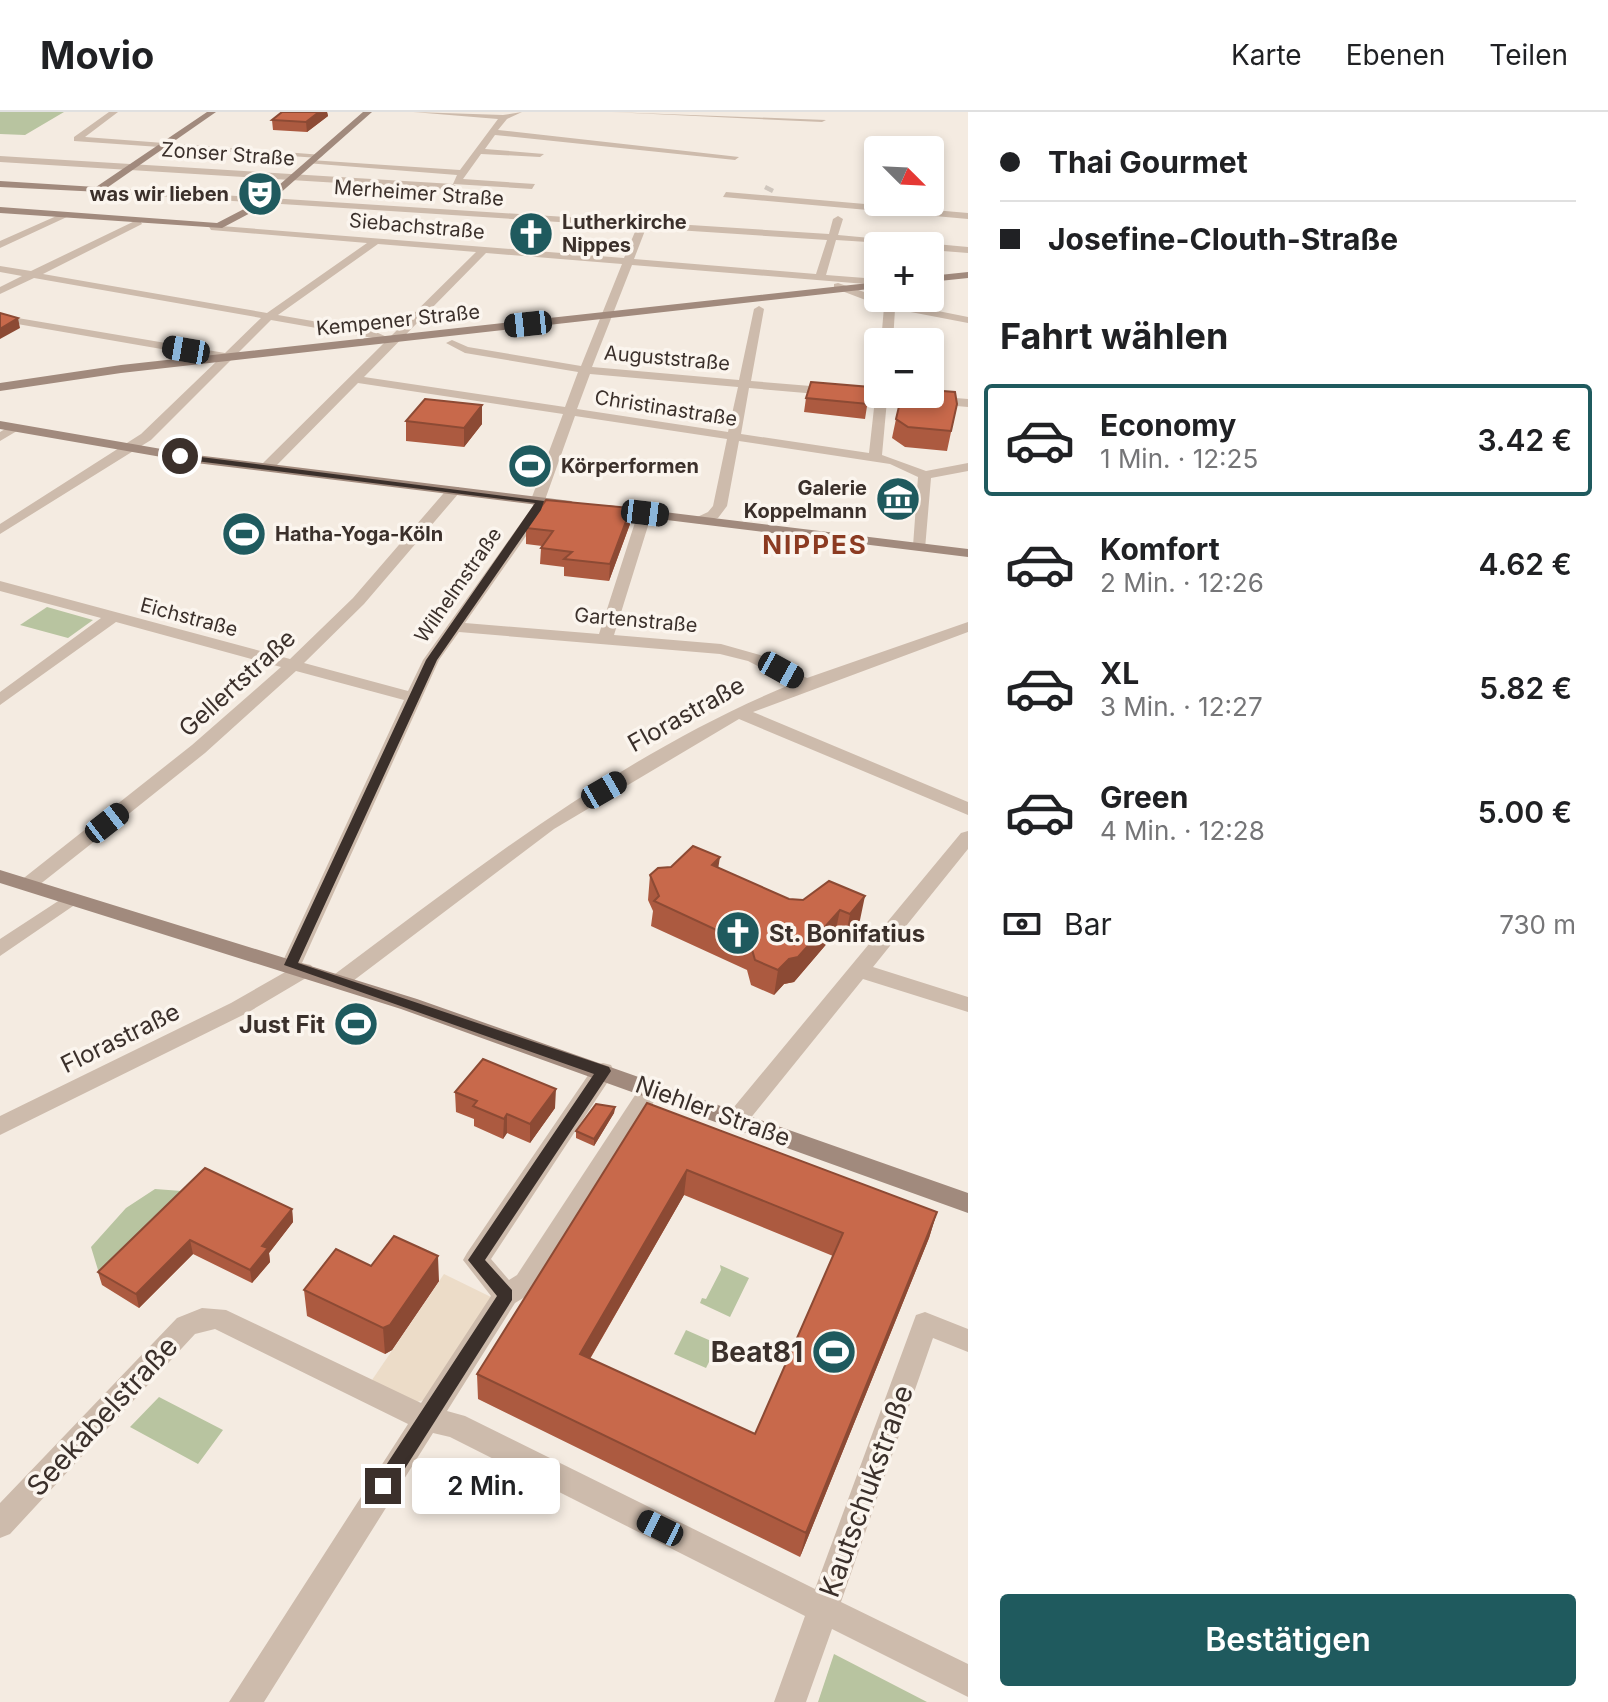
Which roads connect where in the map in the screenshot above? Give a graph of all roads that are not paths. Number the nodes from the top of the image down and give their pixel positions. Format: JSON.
{"nodes":[{"id":1,"x":114,"y":112,"type":"edge"},
{"id":2,"x":212,"y":112,"type":"edge"},
{"id":3,"x":368,"y":112,"type":"edge"},
{"id":4,"x":417,"y":112,"type":"edge"},
{"id":5,"x":518,"y":112,"type":"edge"},
{"id":6,"x":615,"y":112,"type":"edge"},
{"id":7,"x":504,"y":117,"type":"junction"},
{"id":8,"x":822,"y":120,"type":"dead end"},
{"id":9,"x":493,"y":132,"type":"junction"},
{"id":10,"x":666,"y":136,"type":"dead end"},
{"id":11,"x":163,"y":146,"type":"junction"},
{"id":12,"x":635,"y":146,"type":"junction"},
{"id":13,"x":479,"y":151,"type":"junction"},
{"id":14,"x":540,"y":154,"type":"dead end"},
{"id":15,"x":319,"y":155,"type":"junction"},
{"id":16,"x":735,"y":157,"type":"dead end"},
{"id":17,"x":2,"y":161,"type":"edge"},
{"id":18,"x":310,"y":163,"type":"junction"},
{"id":19,"x":133,"y":166,"type":"junction"},
{"id":20,"x":768,"y":175,"type":"tunnel mouth"},
{"id":21,"x":295,"y":177,"type":"junction"},
{"id":22,"x":456,"y":183,"type":"junction"},
{"id":23,"x":2,"y":185,"type":"edge"},
{"id":24,"x":532,"y":186,"type":"dead end"},
{"id":25,"x":98,"y":190,"type":"junction"},
{"id":26,"x":767,"y":192,"type":"junction"},
{"id":27,"x":726,"y":195,"type":"dead end"},
{"id":28,"x":266,"y":201,"type":"junction"},
{"id":29,"x":807,"y":201,"type":"junction"},
{"id":30,"x":864,"y":206,"type":"edge"},
{"id":31,"x":390,"y":209,"type":"junction"},
{"id":32,"x":0,"y":210,"type":"edge"},
{"id":33,"x":864,"y":213,"type":"edge"},
{"id":34,"x":944,"y":214,"type":"edge"},
{"id":35,"x":64,"y":216,"type":"junction"},
{"id":36,"x":968,"y":216,"type":"edge"},
{"id":37,"x":381,"y":219,"type":"dead end"},
{"id":38,"x":838,"y":219,"type":"junction"},
{"id":39,"x":139,"y":222,"type":"junction"},
{"id":40,"x":643,"y":225,"type":"junction"},
{"id":41,"x":211,"y":227,"type":"junction"},
{"id":42,"x":374,"y":235,"type":"junction"},
{"id":43,"x":830,"y":237,"type":"junction"},
{"id":44,"x":864,"y":240,"type":"edge"},
{"id":45,"x":0,"y":245,"type":"edge"},
{"id":46,"x":944,"y":248,"type":"edge"},
{"id":47,"x":483,"y":250,"type":"junction"},
{"id":48,"x":968,"y":250,"type":"edge"},
{"id":49,"x":629,"y":262,"type":"junction"},
{"id":50,"x":0,"y":269,"type":"edge"},
{"id":51,"x":33,"y":275,"type":"junction"},
{"id":52,"x":968,"y":275,"type":"edge"},
{"id":53,"x":820,"y":277,"type":"junction"},
{"id":54,"x":944,"y":278,"type":"edge"},
{"id":55,"x":864,"y":282,"type":"edge"},
{"id":56,"x":968,"y":284,"type":"edge"},
{"id":57,"x":864,"y":286,"type":"edge"},
{"id":58,"x":944,"y":287,"type":"edge"},
{"id":59,"x":845,"y":289,"type":"junction"},
{"id":60,"x":0,"y":291,"type":"edge"},
{"id":61,"x":864,"y":297,"type":"edge"},
{"id":62,"x":864,"y":297,"type":"edge"},
{"id":63,"x":759,"y":309,"type":"junction"},
{"id":64,"x":926,"y":312,"type":"edge"},
{"id":65,"x":269,"y":316,"type":"junction"},
{"id":66,"x":0,"y":318,"type":"edge"},
{"id":67,"x":968,"y":320,"type":"edge"},
{"id":68,"x":603,"y":321,"type":"junction"},
{"id":69,"x":388,"y":343,"type":"junction"},
{"id":70,"x":452,"y":343,"type":"junction"},
{"id":71,"x":228,"y":357,"type":"junction"},
{"id":72,"x":214,"y":370,"type":"junction"},
{"id":73,"x":585,"y":370,"type":"junction"},
{"id":74,"x":116,"y":376,"type":"junction"},
{"id":75,"x":356,"y":379,"type":"junction"},
{"id":76,"x":744,"y":385,"type":"junction"},
{"id":77,"x":0,"y":387,"type":"edge"},
{"id":78,"x":864,"y":394,"type":"edge"},
{"id":79,"x":944,"y":401,"type":"edge"},
{"id":80,"x":968,"y":403,"type":"edge"},
{"id":81,"x":881,"y":408,"type":"edge"},
{"id":82,"x":569,"y":414,"type":"junction"},
{"id":83,"x":0,"y":425,"type":"edge"},
{"id":84,"x":16,"y":428,"type":"junction"},
{"id":85,"x":0,"y":437,"type":"edge"},
{"id":86,"x":733,"y":439,"type":"junction"},
{"id":87,"x":131,"y":448,"type":"junction"},
{"id":88,"x":875,"y":459,"type":"junction"},
{"id":89,"x":965,"y":466,"type":"edge"},
{"id":90,"x":266,"y":468,"type":"junction"},
{"id":91,"x":925,"y":475,"type":"junction"},
{"id":92,"x":454,"y":490,"type":"junction"},
{"id":93,"x":540,"y":501,"type":"junction"},
{"id":94,"x":645,"y":513,"type":"junction"},
{"id":95,"x":700,"y":519,"type":"junction"},
{"id":96,"x":0,"y":530,"type":"edge"},
{"id":97,"x":920,"y":546,"type":"junction"},
{"id":98,"x":968,"y":553,"type":"edge"},
{"id":99,"x":0,"y":586,"type":"edge"},
{"id":100,"x":113,"y":617,"type":"junction"},
{"id":101,"x":455,"y":627,"type":"junction"},
{"id":102,"x":968,"y":627,"type":"edge"},
{"id":103,"x":605,"y":639,"type":"junction"},
{"id":104,"x":293,"y":666,"type":"junction"},
{"id":105,"x":806,"y":684,"type":"junction"},
{"id":106,"x":414,"y":698,"type":"junction"},
{"id":107,"x":0,"y":700,"type":"edge"},
{"id":108,"x":738,"y":712,"type":"junction"},
{"id":109,"x":968,"y":809,"type":"edge"},
{"id":110,"x":968,"y":837,"type":"edge"},
{"id":111,"x":0,"y":876,"type":"edge"},
{"id":112,"x":27,"y":885,"type":"junction"},
{"id":113,"x":69,"y":900,"type":"junction"},
{"id":114,"x":0,"y":949,"type":"edge"},
{"id":115,"x":297,"y":967,"type":"junction"},
{"id":116,"x":858,"y":970,"type":"junction"},
{"id":117,"x":338,"y":982,"type":"junction"},
{"id":118,"x":968,"y":1005,"type":"edge"},
{"id":119,"x":603,"y":1071,"type":"junction"},
{"id":120,"x":651,"y":1089,"type":"junction"},
{"id":121,"x":737,"y":1119,"type":"junction"},
{"id":122,"x":0,"y":1126,"type":"edge"},
{"id":123,"x":968,"y":1203,"type":"edge"},
{"id":124,"x":506,"y":1295,"type":"junction"},
{"id":125,"x":968,"y":1341,"type":"edge"},
{"id":126,"x":424,"y":1418,"type":"junction"},
{"id":127,"x":0,"y":1524,"type":"edge"},
{"id":128,"x":824,"y":1607,"type":"junction"},
{"id":129,"x":968,"y":1681,"type":"edge"},
{"id":130,"x":245,"y":1702,"type":"edge"},
{"id":131,"x":790,"y":1702,"type":"edge"}],
"edges":[{"from":1,"to":11,"type":"street"},
{"from":2,"to":11,"type":"main road"},
{"from":3,"to":15,"type":"main road"},
{"from":4,"to":7,"type":"street"},
{"from":5,"to":7,"type":"street"},
{"from":6,"to":8,"type":"street"},
{"from":7,"to":9,"type":"street"},
{"from":9,"to":12,"type":"street"},
{"from":9,"to":13,"type":"street"},
{"from":10,"to":12,"type":"street"},
{"from":11,"to":15,"type":"street"},
{"from":11,"to":19,"type":"main road"},
{"from":12,"to":16,"type":"street"},
{"from":13,"to":14,"type":"street"},
{"from":13,"to":22,"type":"street"},
{"from":15,"to":18,"type":"main road"},
{"from":17,"to":19,"type":"street","name":"Zonser Straße"},
{"from":18,"to":21,"type":"main road"},
{"from":18,"to":22,"type":"street"},
{"from":19,"to":21,"type":"street","name":"Zonser Straße"},
{"from":19,"to":25,"type":"main road"},
{"from":20,"to":26,"type":"street"},
{"from":21,"to":22,"type":"street","name":"Zonser Straße"},
{"from":21,"to":28,"type":"main road"},
{"from":22,"to":24,"type":"street"},
{"from":23,"to":25,"type":"main road","name":"Merheimer Straße"},
{"from":25,"to":28,"type":"street","name":"Merheimer Straße"},
{"from":26,"to":27,"type":"street"},
{"from":26,"to":29,"type":"street"},
{"from":28,"to":31,"type":"street","name":"Merheimer Straße"},
{"from":28,"to":41,"type":"main road"},
{"from":29,"to":30,"type":"street"},
{"from":29,"to":38,"type":"street"},
{"from":31,"to":37,"type":"street"},
{"from":31,"to":40,"type":"street","name":"Merheimer Straße"},
{"from":32,"to":35,"type":"main road","name":"Siebachstraße"},
{"from":33,"to":38,"type":"street"},
{"from":34,"to":36,"type":"street"},
{"from":35,"to":39,"type":"main road","name":"Siebachstraße"},
{"from":35,"to":45,"type":"street"},
{"from":38,"to":43,"type":"street"},
{"from":39,"to":41,"type":"main road","name":"Siebachstraße"},
{"from":39,"to":51,"type":"street"},
{"from":40,"to":43,"type":"street","name":"Merheimer Straße"},
{"from":40,"to":49,"type":"street","name":"Wilhelmstraße"},
{"from":41,"to":42,"type":"street","name":"Siebachstraße"},
{"from":42,"to":47,"type":"street","name":"Siebachstraße"},
{"from":42,"to":65,"type":"street"},
{"from":43,"to":44,"type":"street","name":"Merheimer Straße"},
{"from":43,"to":53,"type":"street"},
{"from":46,"to":48,"type":"street"},
{"from":47,"to":49,"type":"street","name":"Siebachstraße"},
{"from":47,"to":69,"type":"street"},
{"from":49,"to":53,"type":"street","name":"Siebachstraße"},
{"from":49,"to":68,"type":"street","name":"Wilhelmstraße"},
{"from":50,"to":51,"type":"street"},
{"from":51,"to":60,"type":"street"},
{"from":51,"to":65,"type":"street"},
{"from":52,"to":54,"type":"main road"},
{"from":53,"to":55,"type":"street","name":"Siebachstraße"},
{"from":53,"to":59,"type":"street"},
{"from":56,"to":58,"type":"main road"},
{"from":57,"to":59,"type":"main road","name":"Kempener Straße"},
{"from":59,"to":61,"type":"street"},
{"from":59,"to":68,"type":"main road","name":"Kempener Straße"},
{"from":62,"to":63,"type":"main road","name":"Kempener Straße"},
{"from":63,"to":68,"type":"main road","name":"Kempener Straße"},
{"from":63,"to":76,"type":"street"},
{"from":64,"to":67,"type":"street"},
{"from":65,"to":69,"type":"street"},
{"from":65,"to":71,"type":"street"},
{"from":66,"to":71,"type":"street"},
{"from":68,"to":69,"type":"main road","name":"Kempener Straße"},
{"from":68,"to":70,"type":"main road","name":"Kempener Straße"},
{"from":68,"to":73,"type":"street","name":"Wilhelmstraße"},
{"from":69,"to":70,"type":"main road","name":"Kempener Straße"},
{"from":69,"to":71,"type":"main road","name":"Kempener Straße"},
{"from":69,"to":72,"type":"main road","name":"Kempener Straße"},
{"from":69,"to":75,"type":"street"},
{"from":70,"to":73,"type":"street","name":"Auguststraße"},
{"from":71,"to":72,"type":"street"},
{"from":71,"to":74,"type":"main road","name":"Kempener Straße"},
{"from":72,"to":74,"type":"main road","name":"Kempener Straße"},
{"from":72,"to":87,"type":"street"},
{"from":73,"to":76,"type":"street","name":"Auguststraße"},
{"from":73,"to":82,"type":"street","name":"Wilhelmstraße"},
{"from":74,"to":77,"type":"main road","name":"Kempener Straße"},
{"from":75,"to":82,"type":"street","name":"Christinastraße"},
{"from":75,"to":90,"type":"street"},
{"from":76,"to":78,"type":"street","name":"Auguststraße"},
{"from":76,"to":86,"type":"street"},
{"from":79,"to":80,"type":"street","name":"Auguststraße"},
{"from":81,"to":88,"type":"street"},
{"from":82,"to":86,"type":"street","name":"Christinastraße"},
{"from":82,"to":93,"type":"street","name":"Wilhelmstraße"},
{"from":83,"to":84,"type":"main road"},
{"from":84,"to":85,"type":"street"},
{"from":84,"to":87,"type":"main road"},
{"from":86,"to":88,"type":"street","name":"Christinastraße"},
{"from":86,"to":95,"type":"street"},
{"from":87,"to":90,"type":"main road"},
{"from":87,"to":96,"type":"street"},
{"from":88,"to":91,"type":"street","name":"Christinastraße"},
{"from":89,"to":91,"type":"street"},
{"from":90,"to":92,"type":"main road"},
{"from":91,"to":97,"type":"street"},
{"from":92,"to":93,"type":"main road"},
{"from":92,"to":104,"type":"street","name":"Gellertstraße"},
{"from":93,"to":94,"type":"main road"},
{"from":93,"to":101,"type":"street","name":"Wilhelmstraße"},
{"from":94,"to":95,"type":"main road"},
{"from":94,"to":103,"type":"street"},
{"from":95,"to":97,"type":"main road"},
{"from":97,"to":98,"type":"main road"},
{"from":99,"to":100,"type":"street","name":"Eichstraße"},
{"from":100,"to":104,"type":"street","name":"Eichstraße"},
{"from":100,"to":107,"type":"street"},
{"from":101,"to":103,"type":"street","name":"Gartenstraße"},
{"from":101,"to":106,"type":"street","name":"Wilhelmstraße"},
{"from":102,"to":105,"type":"street","name":"Florastraße"},
{"from":103,"to":105,"type":"street","name":"Gartenstraße"},
{"from":104,"to":106,"type":"street","name":"Eichstraße"},
{"from":104,"to":112,"type":"street","name":"Gellertstraße"},
{"from":105,"to":108,"type":"street","name":"Florastraße"},
{"from":106,"to":115,"type":"street","name":"Wilhelmstraße"},
{"from":108,"to":109,"type":"street"},
{"from":108,"to":117,"type":"street","name":"Florastraße"},
{"from":110,"to":116,"type":"street"},
{"from":111,"to":112,"type":"main road","name":"Niehler Straße"},
{"from":112,"to":113,"type":"main road","name":"Niehler Straße"},
{"from":113,"to":114,"type":"street"},
{"from":113,"to":115,"type":"main road","name":"Niehler Straße"},
{"from":115,"to":117,"type":"main road","name":"Niehler Straße"},
{"from":115,"to":122,"type":"street","name":"Florastraße"},
{"from":116,"to":118,"type":"street"},
{"from":116,"to":121,"type":"street"},
{"from":117,"to":119,"type":"main road","name":"Niehler Straße"},
{"from":119,"to":120,"type":"main road","name":"Niehler Straße"},
{"from":119,"to":124,"type":"street"},
{"from":120,"to":121,"type":"main road","name":"Niehler Straße"},
{"from":120,"to":124,"type":"street"},
{"from":121,"to":123,"type":"main road","name":"Niehler Straße"},
{"from":124,"to":126,"type":"street"},
{"from":125,"to":128,"type":"street","name":"Kautschukstraße"},
{"from":126,"to":127,"type":"street","name":"Seekabelstraße"},
{"from":126,"to":128,"type":"street","name":"Seekabelstraße"},
{"from":126,"to":130,"type":"street"},
{"from":128,"to":129,"type":"street","name":"Seekabelstraße"},
{"from":128,"to":131,"type":"street","name":"Kautschukstraße"}]}
